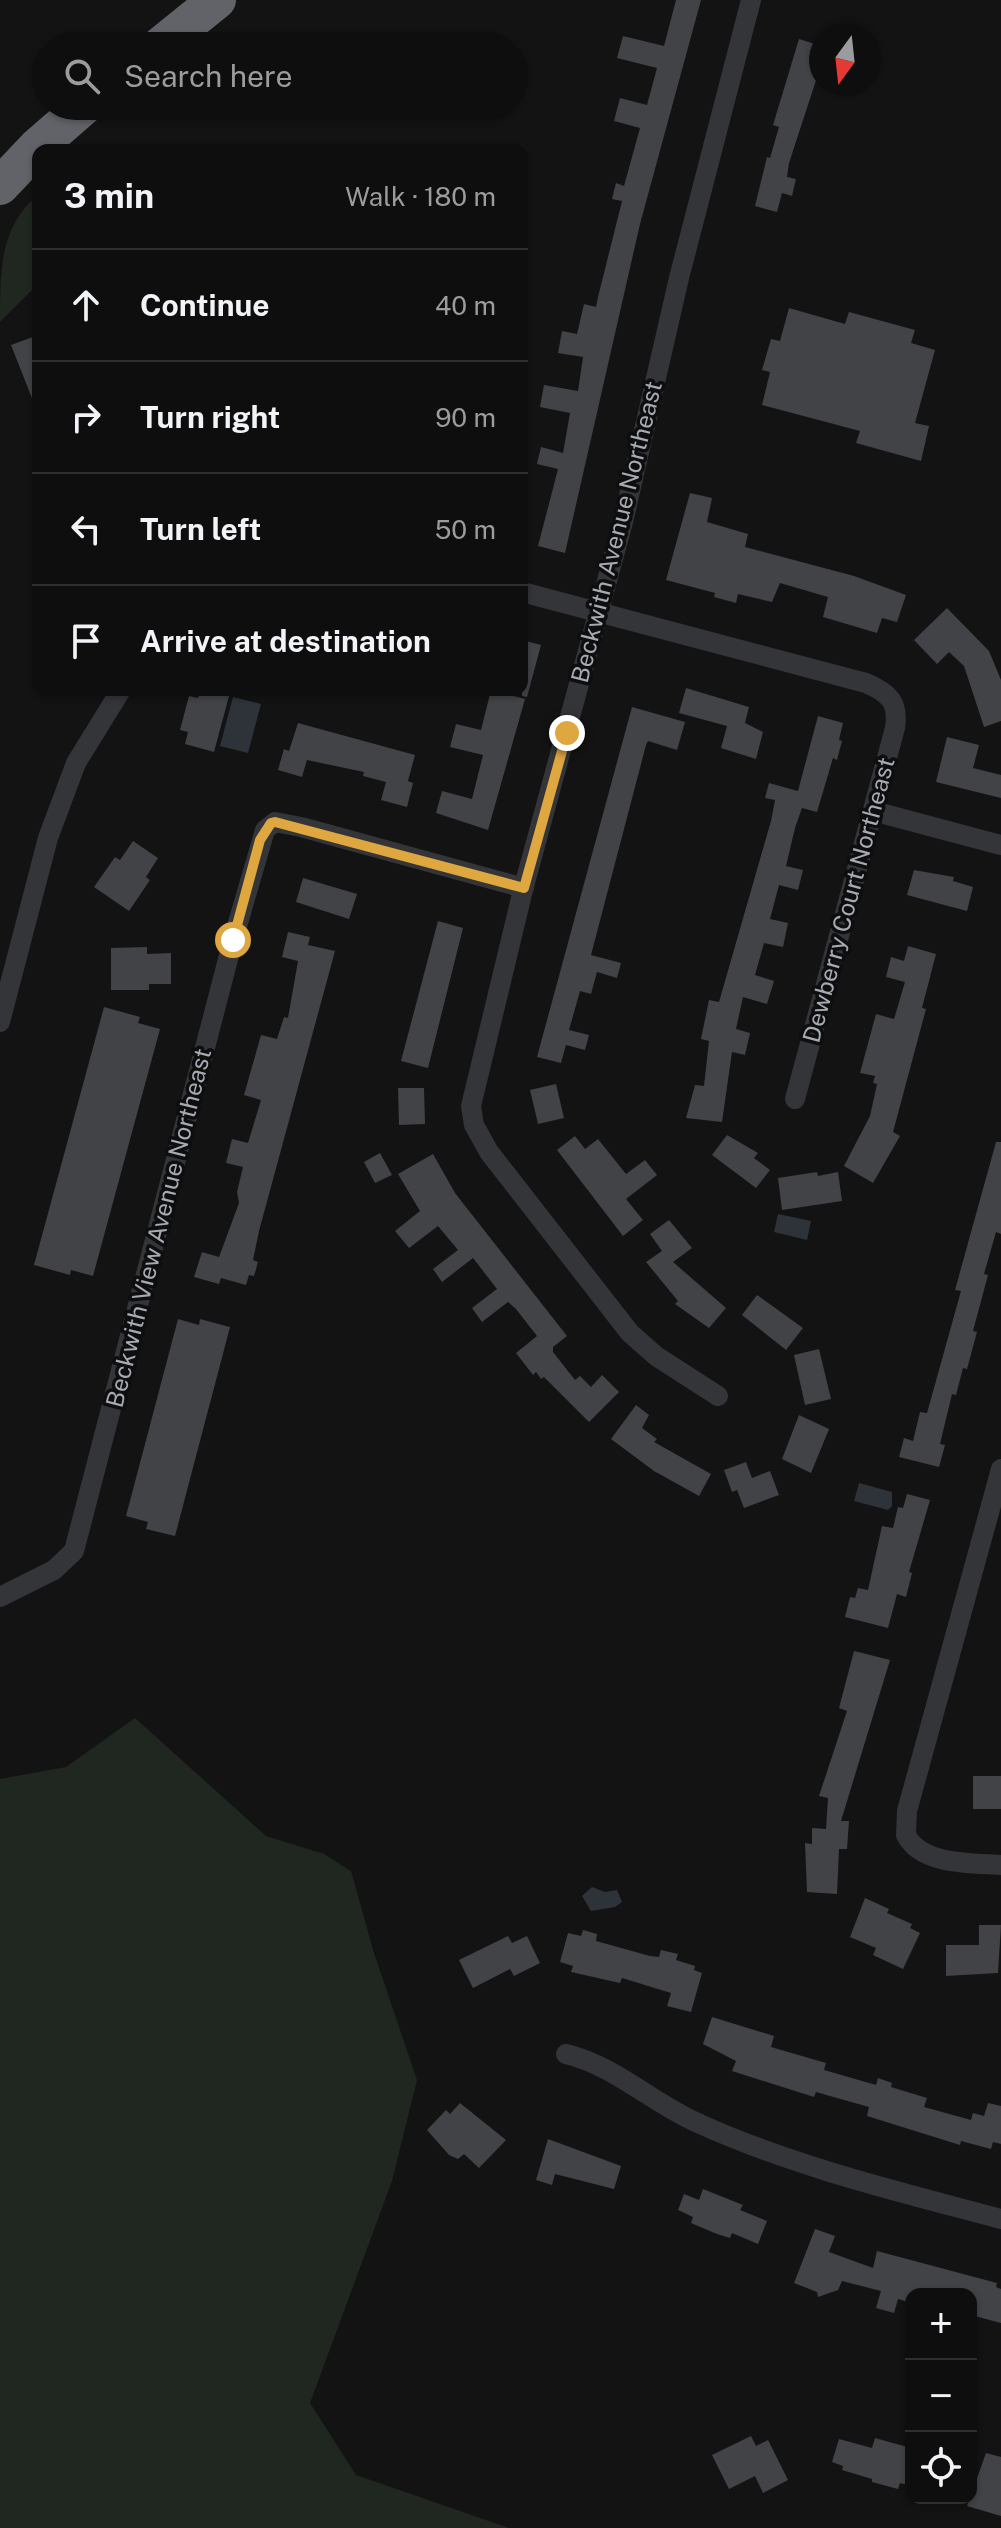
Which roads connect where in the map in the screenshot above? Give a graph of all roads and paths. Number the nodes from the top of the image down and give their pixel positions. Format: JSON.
{"nodes":[{"id":1,"x":217,"y":0,"type":"edge"},
{"id":2,"x":751,"y":0,"type":"edge"},
{"id":3,"x":177,"y":32,"type":"edge"},
{"id":4,"x":68,"y":120,"type":"edge"},
{"id":5,"x":40,"y":144,"type":"edge"},
{"id":6,"x":32,"y":152,"type":"edge"},
{"id":7,"x":0,"y":186,"type":"edge"},
{"id":8,"x":528,"y":594,"type":"edge"},
{"id":9,"x":599,"y":613,"type":"junction"},
{"id":10,"x":117,"y":696,"type":"edge"},
{"id":11,"x":873,"y":811,"type":"junction"},
{"id":12,"x":1001,"y":845,"type":"edge"},
{"id":13,"x":524,"y":888,"type":"junction"},
{"id":14,"x":0,"y":1022,"type":"edge"},
{"id":15,"x":795,"y":1099,"type":"dead end"},
{"id":16,"x":718,"y":1396,"type":"dead end"},
{"id":17,"x":1001,"y":1469,"type":"edge"},
{"id":18,"x":993,"y":1527,"type":"edge"},
{"id":19,"x":0,"y":1597,"type":"edge"},
{"id":20,"x":1001,"y":1865,"type":"edge"},
{"id":21,"x":566,"y":2054,"type":"dead end"},
{"id":22,"x":1001,"y":2219,"type":"edge"}],
"edges":[{"from":1,"to":3,"type":"highway"},
{"from":2,"to":9,"type":"street","name":"Beckwith Avenue Northeast"},
{"from":4,"to":5,"type":"highway"},
{"from":6,"to":7,"type":"highway"},
{"from":8,"to":9,"type":"street"},
{"from":9,"to":11,"type":"street","name":"Dewberry Court Northeast"},
{"from":9,"to":13,"type":"street","name":"Beckwith Avenue Northeast"},
{"from":10,"to":14,"type":"street"},
{"from":11,"to":12,"type":"street"},
{"from":11,"to":15,"type":"street","name":"Dewberry Court Northeast"},
{"from":13,"to":16,"type":"street","name":"Beckwith Avenue Northeast"},
{"from":13,"to":19,"type":"street","name":"Beckwith View Avenue Northeast"},
{"from":17,"to":18,"type":"street"},
{"from":18,"to":20,"type":"street"},
{"from":21,"to":22,"type":"street"}]}
